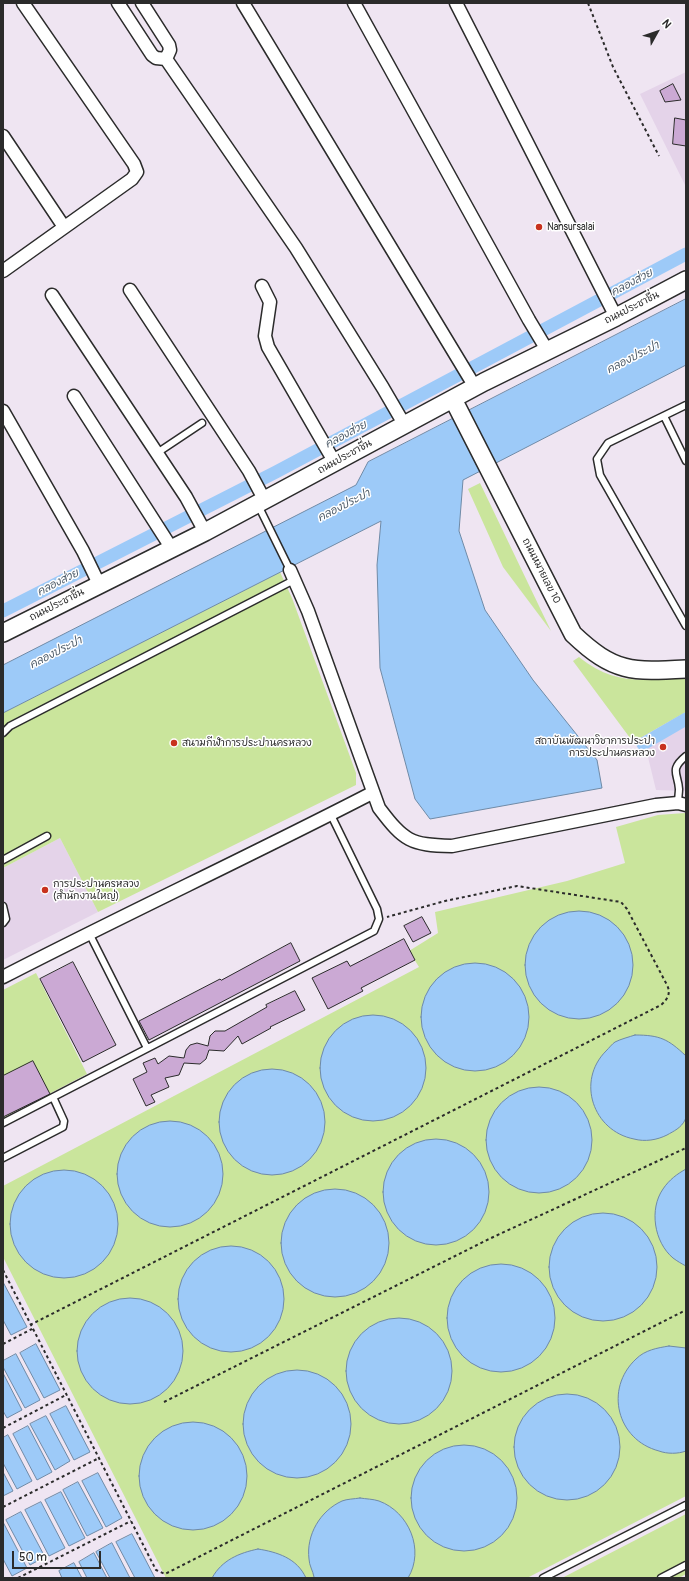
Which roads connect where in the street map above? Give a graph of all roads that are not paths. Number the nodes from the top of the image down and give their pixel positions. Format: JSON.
{"nodes":[{"id":1,"x":23,"y":3,"type":"edge"},
{"id":2,"x":118,"y":3,"type":"edge"},
{"id":3,"x":142,"y":3,"type":"edge"},
{"id":4,"x":243,"y":3,"type":"edge"},
{"id":5,"x":354,"y":3,"type":"edge"},
{"id":6,"x":456,"y":3,"type":"edge"},
{"id":7,"x":166,"y":59,"type":"junction"},
{"id":8,"x":3,"y":136,"type":"edge"},
{"id":9,"x":64,"y":227,"type":"junction"},
{"id":10,"x":3,"y":271,"type":"edge"},
{"id":11,"x":686,"y":280,"type":"edge"},
{"id":12,"x":262,"y":286,"type":"dead end"},
{"id":13,"x":130,"y":290,"type":"dead end"},
{"id":14,"x":52,"y":295,"type":"dead end"},
{"id":15,"x":613,"y":312,"type":"junction"},
{"id":16,"x":544,"y":344,"type":"junction"},
{"id":17,"x":472,"y":382,"type":"junction"},
{"id":18,"x":74,"y":396,"type":"dead end"},
{"id":19,"x":456,"y":405,"type":"junction"},
{"id":20,"x":686,"y":405,"type":"edge"},
{"id":21,"x":3,"y":410,"type":"edge"},
{"id":22,"x":664,"y":416,"type":"junction"},
{"id":23,"x":401,"y":419,"type":"junction"},
{"id":24,"x":202,"y":423,"type":"dead end"},
{"id":25,"x":157,"y":453,"type":"junction"},
{"id":26,"x":331,"y":456,"type":"junction"},
{"id":27,"x":686,"y":461,"type":"edge"},
{"id":28,"x":261,"y":498,"type":"junction"},
{"id":29,"x":202,"y":526,"type":"junction"},
{"id":30,"x":168,"y":543,"type":"junction"},
{"id":31,"x":292,"y":575,"type":"junction"},
{"id":32,"x":96,"y":578,"type":"junction"},
{"id":33,"x":686,"y":626,"type":"edge"},
{"id":34,"x":3,"y":632,"type":"edge"},
{"id":35,"x":686,"y":669,"type":"edge"},
{"id":36,"x":3,"y":733,"type":"edge"},
{"id":37,"x":686,"y":756,"type":"edge"},
{"id":38,"x":372,"y":793,"type":"junction"},
{"id":39,"x":682,"y":804,"type":"edge"},
{"id":40,"x":331,"y":815,"type":"junction"},
{"id":41,"x":47,"y":836,"type":"dead end"},
{"id":42,"x":3,"y":860,"type":"edge"},
{"id":43,"x":3,"y":906,"type":"edge"},
{"id":44,"x":3,"y":923,"type":"edge"},
{"id":45,"x":89,"y":933,"type":"junction"},
{"id":46,"x":3,"y":977,"type":"edge"},
{"id":47,"x":147,"y":1048,"type":"junction"},
{"id":48,"x":53,"y":1097,"type":"junction"},
{"id":49,"x":3,"y":1123,"type":"edge"},
{"id":50,"x":3,"y":1158,"type":"edge"},
{"id":51,"x":686,"y":1506,"type":"edge"},
{"id":52,"x":686,"y":1565,"type":"edge"},
{"id":53,"x":543,"y":1578,"type":"edge"},
{"id":54,"x":661,"y":1578,"type":"edge"}],
"edges":[{"from":1,"to":9,"type":"street"},
{"from":2,"to":7,"type":"street"},
{"from":3,"to":7,"type":"street"},
{"from":4,"to":17,"type":"street"},
{"from":5,"to":16,"type":"street"},
{"from":6,"to":15,"type":"street"},
{"from":7,"to":23,"type":"street"},
{"from":8,"to":9,"type":"street"},
{"from":9,"to":10,"type":"street"},
{"from":11,"to":15,"type":"main road","name":"ถนนประชาชื่น"},
{"from":12,"to":26,"type":"street"},
{"from":13,"to":28,"type":"street"},
{"from":14,"to":25,"type":"street"},
{"from":15,"to":16,"type":"main road","name":"ถนนประชาชื่น"},
{"from":16,"to":17,"type":"main road","name":"ถนนประชาชื่น"},
{"from":17,"to":19,"type":"main road","name":"ถนนประชาชื่น"},
{"from":18,"to":30,"type":"street"},
{"from":19,"to":23,"type":"main road","name":"ถนนประชาชื่น"},
{"from":19,"to":35,"type":"main road","name":"ถนนหมายเลข 10"},
{"from":20,"to":22,"type":"lane"},
{"from":21,"to":32,"type":"street"},
{"from":22,"to":27,"type":"lane"},
{"from":22,"to":33,"type":"lane"},
{"from":23,"to":26,"type":"main road","name":"ถนนประชาชื่น"},
{"from":24,"to":25,"type":"lane"},
{"from":25,"to":29,"type":"street"},
{"from":26,"to":28,"type":"main road","name":"ถนนประชาชื่น"},
{"from":28,"to":29,"type":"main road","name":"ถนนประชาชื่น"},
{"from":28,"to":31,"type":"lane"},
{"from":29,"to":30,"type":"main road","name":"ถนนประชาชื่น"},
{"from":30,"to":32,"type":"main road","name":"ถนนประชาชื่น"},
{"from":31,"to":36,"type":"lane"},
{"from":31,"to":38,"type":"street"},
{"from":32,"to":34,"type":"main road","name":"ถนนประชาชื่น"},
{"from":37,"to":39,"type":"lane"},
{"from":38,"to":39,"type":"street"},
{"from":38,"to":40,"type":"street"},
{"from":40,"to":45,"type":"street"},
{"from":40,"to":47,"type":"lane"},
{"from":41,"to":42,"type":"lane"},
{"from":43,"to":44,"type":"lane"},
{"from":45,"to":46,"type":"street"},
{"from":45,"to":47,"type":"lane"},
{"from":47,"to":48,"type":"lane"},
{"from":48,"to":49,"type":"lane"},
{"from":48,"to":50,"type":"lane"},
{"from":51,"to":53,"type":"lane"},
{"from":52,"to":54,"type":"lane"}]}
